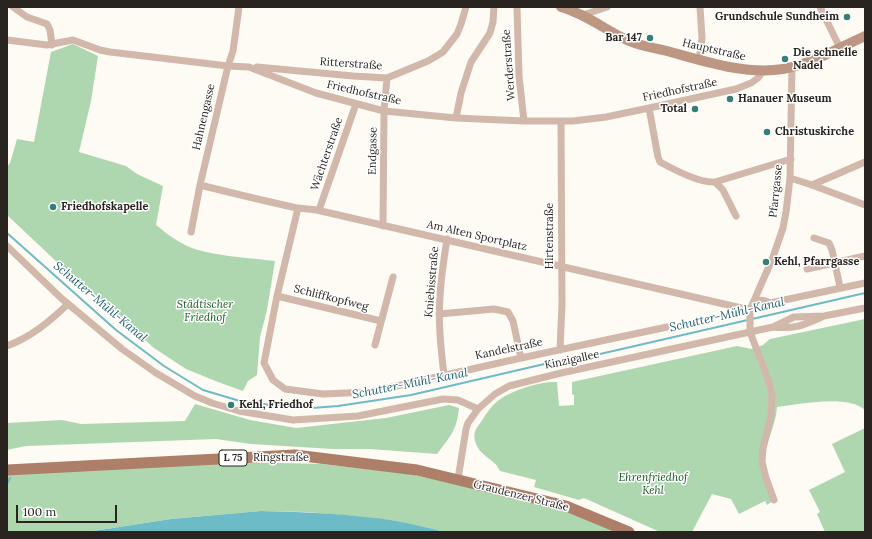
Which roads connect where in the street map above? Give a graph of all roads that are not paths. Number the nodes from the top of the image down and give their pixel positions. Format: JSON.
{"nodes":[{"id":1,"x":13,"y":7,"type":"edge"},
{"id":2,"x":239,"y":7,"type":"edge"},
{"id":3,"x":466,"y":7,"type":"edge"},
{"id":4,"x":494,"y":7,"type":"edge"},
{"id":5,"x":517,"y":7,"type":"edge"},
{"id":6,"x":561,"y":7,"type":"edge"},
{"id":7,"x":607,"y":7,"type":"edge"},
{"id":8,"x":700,"y":7,"type":"edge"},
{"id":9,"x":820,"y":7,"type":"edge"},
{"id":10,"x":597,"y":8,"type":"edge"},
{"id":11,"x":583,"y":15,"type":"junction"},
{"id":12,"x":865,"y":36,"type":"edge"},
{"id":13,"x":7,"y":40,"type":"edge"},
{"id":14,"x":52,"y":45,"type":"junction"},
{"id":15,"x":840,"y":48,"type":"junction"},
{"id":16,"x":699,"y":60,"type":"junction"},
{"id":17,"x":228,"y":66,"type":"junction"},
{"id":18,"x":249,"y":67,"type":"junction"},
{"id":19,"x":792,"y":67,"type":"junction"},
{"id":20,"x":763,"y":71,"type":"junction"},
{"id":21,"x":387,"y":78,"type":"junction"},
{"id":22,"x":356,"y":104,"type":"junction"},
{"id":23,"x":649,"y":108,"type":"junction"},
{"id":24,"x":384,"y":111,"type":"junction"},
{"id":25,"x":456,"y":118,"type":"junction"},
{"id":26,"x":524,"y":121,"type":"junction"},
{"id":27,"x":561,"y":122,"type":"junction"},
{"id":28,"x":791,"y":159,"type":"junction"},
{"id":29,"x":865,"y":162,"type":"edge"},
{"id":30,"x":790,"y":178,"type":"junction"},
{"id":31,"x":715,"y":182,"type":"junction"},
{"id":32,"x":200,"y":185,"type":"junction"},
{"id":33,"x":812,"y":185,"type":"junction"},
{"id":34,"x":865,"y":205,"type":"edge"},
{"id":35,"x":298,"y":208,"type":"junction"},
{"id":36,"x":319,"y":210,"type":"junction"},
{"id":37,"x":736,"y":216,"type":"dead end"},
{"id":38,"x":382,"y":226,"type":"junction"},
{"id":39,"x":191,"y":232,"type":"dead end"},
{"id":40,"x":814,"y":238,"type":"dead end"},
{"id":41,"x":447,"y":239,"type":"junction"},
{"id":42,"x":7,"y":246,"type":"edge"},
{"id":43,"x":865,"y":256,"type":"edge"},
{"id":44,"x":835,"y":263,"type":"junction"},
{"id":45,"x":561,"y":266,"type":"junction"},
{"id":46,"x":806,"y":269,"type":"dead end"},
{"id":47,"x":392,"y":277,"type":"dead end"},
{"id":48,"x":865,"y":283,"type":"edge"},
{"id":49,"x":840,"y":287,"type":"junction"},
{"id":50,"x":277,"y":296,"type":"junction"},
{"id":51,"x":68,"y":304,"type":"junction"},
{"id":52,"x":865,"y":308,"type":"edge"},
{"id":53,"x":750,"y":310,"type":"junction"},
{"id":54,"x":439,"y":314,"type":"junction"},
{"id":55,"x":824,"y":316,"type":"junction"},
{"id":56,"x":381,"y":321,"type":"junction"},
{"id":57,"x":667,"y":327,"type":"dead end"},
{"id":58,"x":773,"y":327,"type":"junction"},
{"id":59,"x":750,"y":332,"type":"junction"},
{"id":60,"x":375,"y":345,"type":"dead end"},
{"id":61,"x":7,"y":346,"type":"edge"},
{"id":62,"x":560,"y":350,"type":"junction"},
{"id":63,"x":521,"y":358,"type":"junction"},
{"id":64,"x":444,"y":375,"type":"junction"},
{"id":65,"x":478,"y":408,"type":"junction"},
{"id":66,"x":7,"y":470,"type":"edge"},
{"id":67,"x":458,"y":480,"type":"junction"},
{"id":68,"x":774,"y":500,"type":"dead end"},
{"id":69,"x":629,"y":532,"type":"edge"}],
"edges":[{"from":1,"to":14,"type":"street"},
{"from":2,"to":17,"type":"street","name":"Hahnengasse"},
{"from":3,"to":21,"type":"street","name":"Ritterstraße"},
{"from":4,"to":25,"type":"street"},
{"from":5,"to":26,"type":"street","name":"Werderstraße"},
{"from":6,"to":11,"type":"street","name":"Hauptstraße"},
{"from":7,"to":10,"type":"street"},
{"from":8,"to":16,"type":"street"},
{"from":9,"to":15,"type":"street"},
{"from":10,"to":11,"type":"street"},
{"from":11,"to":16,"type":"street","name":"Hauptstraße"},
{"from":12,"to":15,"type":"street","name":"Hauptstraße"},
{"from":13,"to":14,"type":"street","name":"Friedhofstraße"},
{"from":14,"to":17,"type":"street","name":"Friedhofstraße"},
{"from":15,"to":19,"type":"street","name":"Hauptstraße"},
{"from":16,"to":20,"type":"street","name":"Hauptstraße"},
{"from":17,"to":18,"type":"street","name":"Friedhofstraße"},
{"from":17,"to":32,"type":"street","name":"Hahnengasse"},
{"from":18,"to":21,"type":"street","name":"Ritterstraße"},
{"from":18,"to":22,"type":"street","name":"Friedhofstraße"},
{"from":19,"to":20,"type":"street","name":"Hauptstraße"},
{"from":19,"to":28,"type":"street","name":"Pfarrgasse"},
{"from":20,"to":23,"type":"street","name":"Friedhofstraße"},
{"from":21,"to":24,"type":"street","name":"Endgasse"},
{"from":22,"to":24,"type":"street","name":"Friedhofstraße"},
{"from":22,"to":36,"type":"street","name":"Wächterstraße"},
{"from":23,"to":27,"type":"street","name":"Friedhofstraße"},
{"from":23,"to":31,"type":"street"},
{"from":24,"to":25,"type":"street","name":"Friedhofstraße"},
{"from":24,"to":38,"type":"street","name":"Endgasse"},
{"from":25,"to":26,"type":"street","name":"Friedhofstraße"},
{"from":26,"to":27,"type":"street","name":"Friedhofstraße"},
{"from":27,"to":45,"type":"street","name":"Hirtenstraße"},
{"from":28,"to":30,"type":"street","name":"Pfarrgasse"},
{"from":28,"to":31,"type":"street"},
{"from":29,"to":33,"type":"street"},
{"from":30,"to":33,"type":"street"},
{"from":30,"to":53,"type":"street","name":"Pfarrgasse"},
{"from":31,"to":37,"type":"street"},
{"from":32,"to":35,"type":"street","name":"Am Alten Sportplatz"},
{"from":32,"to":39,"type":"street","name":"Hahnengasse"},
{"from":33,"to":34,"type":"street"},
{"from":35,"to":36,"type":"street","name":"Am Alten Sportplatz"},
{"from":35,"to":50,"type":"street","name":"Kandelstraße"},
{"from":36,"to":38,"type":"street","name":"Am Alten Sportplatz"},
{"from":38,"to":41,"type":"street","name":"Am Alten Sportplatz"},
{"from":40,"to":44,"type":"street"},
{"from":41,"to":45,"type":"street","name":"Am Alten Sportplatz"},
{"from":41,"to":54,"type":"street","name":"Kniebisstraße"},
{"from":42,"to":51,"type":"street"},
{"from":43,"to":44,"type":"street"},
{"from":44,"to":46,"type":"street"},
{"from":44,"to":49,"type":"street"},
{"from":45,"to":53,"type":"street","name":"Am Alten Sportplatz"},
{"from":45,"to":62,"type":"street","name":"Hirtenstraße"},
{"from":47,"to":56,"type":"street","name":"Schliffkopfweg"},
{"from":48,"to":49,"type":"street"},
{"from":49,"to":53,"type":"street"},
{"from":50,"to":56,"type":"street","name":"Schliffkopfweg"},
{"from":50,"to":64,"type":"street","name":"Kandelstraße"},
{"from":51,"to":61,"type":"street"},
{"from":51,"to":65,"type":"street"},
{"from":52,"to":55,"type":"street","name":"Kinzigallee"},
{"from":53,"to":59,"type":"street","name":"Pfarrgasse"},
{"from":54,"to":63,"type":"street"},
{"from":54,"to":64,"type":"street","name":"Kniebisstraße"},
{"from":55,"to":58,"type":"street","name":"Kinzigallee"},
{"from":55,"to":58,"type":"street","name":"Kinzigallee"},
{"from":56,"to":60,"type":"street","name":"Schliffkopfweg"},
{"from":57,"to":62,"type":"street","name":"Kandelstraße"},
{"from":58,"to":59,"type":"street","name":"Kinzigallee"},
{"from":59,"to":65,"type":"street","name":"Kinzigallee"},
{"from":59,"to":68,"type":"street"},
{"from":62,"to":63,"type":"street","name":"Kandelstraße"},
{"from":63,"to":64,"type":"street","name":"Kandelstraße"},
{"from":65,"to":67,"type":"street","name":"Kinzigallee"},
{"from":66,"to":67,"type":"main road","name":"Ringstraße","number":"L 75"},
{"from":67,"to":69,"type":"main road","name":"Graudenzer Straße","number":"L 75"}]}
